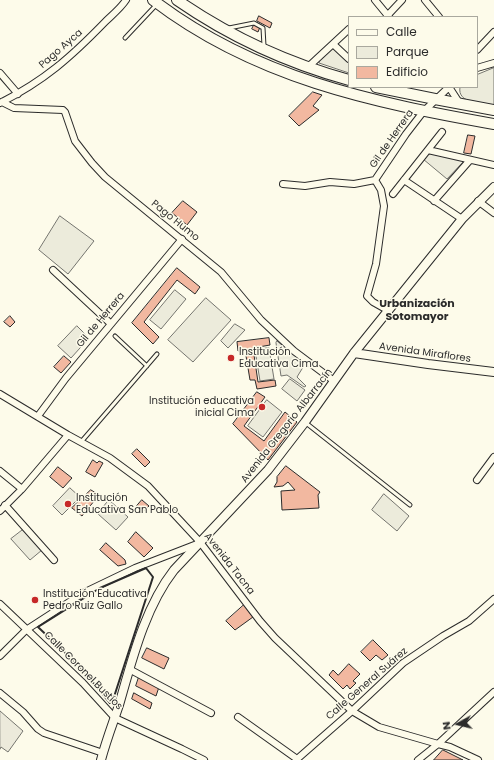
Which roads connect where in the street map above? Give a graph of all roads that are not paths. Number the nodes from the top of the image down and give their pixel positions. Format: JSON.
{"nodes":[{"id":1,"x":126,"y":0,"type":"edge"},
{"id":2,"x":177,"y":0,"type":"edge"},
{"id":3,"x":375,"y":0,"type":"edge"},
{"id":4,"x":402,"y":0,"type":"edge"},
{"id":5,"x":425,"y":0,"type":"edge"},
{"id":6,"x":155,"y":1,"type":"edge"},
{"id":7,"x":388,"y":16,"type":"edge"},
{"id":8,"x":438,"y":16,"type":"edge"},
{"id":9,"x":224,"y":30,"type":"junction"},
{"id":10,"x":348,"y":30,"type":"edge"},
{"id":11,"x":494,"y":32,"type":"edge"},
{"id":12,"x":125,"y":38,"type":"dead end"},
{"id":13,"x":333,"y":44,"type":"junction"},
{"id":14,"x":478,"y":49,"type":"edge"},
{"id":15,"x":264,"y":50,"type":"junction"},
{"id":16,"x":348,"y":58,"type":"edge"},
{"id":17,"x":258,"y":62,"type":"junction"},
{"id":18,"x":494,"y":63,"type":"edge"},
{"id":19,"x":308,"y":67,"type":"junction"},
{"id":20,"x":480,"y":67,"type":"edge"},
{"id":21,"x":0,"y":73,"type":"edge"},
{"id":22,"x":348,"y":80,"type":"edge"},
{"id":23,"x":383,"y":88,"type":"edge"},
{"id":24,"x":448,"y":88,"type":"edge"},
{"id":25,"x":450,"y":88,"type":"edge"},
{"id":26,"x":18,"y":94,"type":"junction"},
{"id":27,"x":435,"y":99,"type":"junction"},
{"id":28,"x":1,"y":102,"type":"edge"},
{"id":29,"x":460,"y":104,"type":"junction"},
{"id":30,"x":494,"y":110,"type":"edge"},
{"id":31,"x":423,"y":112,"type":"junction"},
{"id":32,"x":494,"y":124,"type":"edge"},
{"id":33,"x":442,"y":132,"type":"dead end"},
{"id":34,"x":428,"y":150,"type":"junction"},
{"id":35,"x":470,"y":160,"type":"junction"},
{"id":36,"x":494,"y":165,"type":"edge"},
{"id":37,"x":376,"y":180,"type":"junction"},
{"id":38,"x":404,"y":180,"type":"junction"},
{"id":39,"x":283,"y":184,"type":"dead end"},
{"id":40,"x":494,"y":187,"type":"edge"},
{"id":41,"x":393,"y":194,"type":"dead end"},
{"id":42,"x":434,"y":201,"type":"junction"},
{"id":43,"x":478,"y":202,"type":"junction"},
{"id":44,"x":494,"y":214,"type":"edge"},
{"id":45,"x":462,"y":219,"type":"junction"},
{"id":46,"x":182,"y":239,"type":"junction"},
{"id":47,"x":53,"y":270,"type":"dead end"},
{"id":48,"x":389,"y":311,"type":"junction"},
{"id":49,"x":111,"y":324,"type":"junction"},
{"id":50,"x":115,"y":336,"type":"dead end"},
{"id":51,"x":354,"y":353,"type":"junction"},
{"id":52,"x":157,"y":354,"type":"dead end"},
{"id":53,"x":147,"y":366,"type":"junction"},
{"id":54,"x":494,"y":372,"type":"edge"},
{"id":55,"x":334,"y":381,"type":"junction"},
{"id":56,"x":0,"y":394,"type":"edge"},
{"id":57,"x":38,"y":416,"type":"junction"},
{"id":58,"x":305,"y":422,"type":"junction"},
{"id":59,"x":68,"y":435,"type":"junction"},
{"id":60,"x":81,"y":442,"type":"junction"},
{"id":61,"x":494,"y":457,"type":"edge"},
{"id":62,"x":0,"y":471,"type":"edge"},
{"id":63,"x":477,"y":480,"type":"dead end"},
{"id":64,"x":22,"y":489,"type":"junction"},
{"id":65,"x":410,"y":504,"type":"dead end"},
{"id":66,"x":5,"y":505,"type":"junction"},
{"id":67,"x":0,"y":510,"type":"edge"},
{"id":68,"x":200,"y":542,"type":"junction"},
{"id":69,"x":54,"y":560,"type":"dead end"},
{"id":70,"x":494,"y":599,"type":"edge"},
{"id":71,"x":0,"y":604,"type":"edge"},
{"id":72,"x":26,"y":630,"type":"junction"},
{"id":73,"x":0,"y":656,"type":"edge"},
{"id":74,"x":130,"y":669,"type":"junction"},
{"id":75,"x":494,"y":692,"type":"edge"},
{"id":76,"x":0,"y":693,"type":"edge"},
{"id":77,"x":352,"y":711,"type":"junction"},
{"id":78,"x":211,"y":713,"type":"dead end"},
{"id":79,"x":238,"y":717,"type":"dead end"},
{"id":80,"x":115,"y":718,"type":"junction"},
{"id":81,"x":438,"y":744,"type":"junction"},
{"id":82,"x":102,"y":756,"type":"edge"},
{"id":83,"x":204,"y":760,"type":"edge"},
{"id":84,"x":296,"y":760,"type":"edge"},
{"id":85,"x":418,"y":760,"type":"edge"},
{"id":86,"x":478,"y":760,"type":"edge"}],
"edges":[{"from":1,"to":26,"type":"street","name":"Pago Ayca"},
{"from":2,"to":9,"type":"highway"},
{"from":3,"to":7,"type":"street"},
{"from":4,"to":7,"type":"street"},
{"from":5,"to":8,"type":"street"},
{"from":6,"to":12,"type":"lane"},
{"from":6,"to":17,"type":"highway"},
{"from":9,"to":15,"type":"highway"},
{"from":9,"to":15,"type":"lane"},
{"from":10,"to":13,"type":"street"},
{"from":11,"to":14,"type":"street"},
{"from":13,"to":16,"type":"street"},
{"from":13,"to":19,"type":"street"},
{"from":15,"to":17,"type":"highway"},
{"from":15,"to":19,"type":"highway"},
{"from":17,"to":31,"type":"highway"},
{"from":18,"to":20,"type":"street"},
{"from":19,"to":22,"type":"highway"},
{"from":21,"to":26,"type":"street"},
{"from":23,"to":27,"type":"highway"},
{"from":24,"to":27,"type":"street","name":"Gil de Herrera"},
{"from":25,"to":29,"type":"street"},
{"from":26,"to":28,"type":"street","name":"Pago Ayca"},
{"from":27,"to":29,"type":"highway"},
{"from":27,"to":31,"type":"street","name":"Gil de Herrera"},
{"from":28,"to":46,"type":"street","name":"Pago Humo"},
{"from":29,"to":30,"type":"highway"},
{"from":31,"to":32,"type":"highway"},
{"from":31,"to":37,"type":"street","name":"Gil de Herrera"},
{"from":33,"to":34,"type":"street"},
{"from":34,"to":35,"type":"street"},
{"from":34,"to":38,"type":"street"},
{"from":35,"to":36,"type":"street"},
{"from":35,"to":42,"type":"street"},
{"from":37,"to":39,"type":"street","name":"Gil de Herrera"},
{"from":37,"to":48,"type":"street"},
{"from":38,"to":41,"type":"street"},
{"from":38,"to":42,"type":"street"},
{"from":40,"to":43,"type":"street","name":"Avenida Gregorio Albarracín"},
{"from":42,"to":45,"type":"street"},
{"from":43,"to":44,"type":"street"},
{"from":43,"to":45,"type":"street","name":"Avenida Gregorio Albarracín"},
{"from":45,"to":48,"type":"street","name":"Avenida Gregorio Albarracín"},
{"from":46,"to":49,"type":"street","name":"Gil de Herrera"},
{"from":46,"to":55,"type":"street","name":"Pago Humo"},
{"from":47,"to":49,"type":"street"},
{"from":48,"to":51,"type":"street","name":"Avenida Gregorio Albarracín"},
{"from":49,"to":57,"type":"street","name":"Gil de Herrera"},
{"from":50,"to":53,"type":"lane"},
{"from":51,"to":54,"type":"street","name":"Avenida Miraflores"},
{"from":51,"to":55,"type":"street","name":"Avenida Gregorio Albarracín"},
{"from":52,"to":53,"type":"lane"},
{"from":53,"to":60,"type":"lane"},
{"from":55,"to":58,"type":"street","name":"Avenida Gregorio Albarracín"},
{"from":56,"to":57,"type":"street","name":"Avenida Tacna"},
{"from":57,"to":59,"type":"street","name":"Avenida Tacna"},
{"from":58,"to":65,"type":"lane"},
{"from":58,"to":68,"type":"street","name":"Avenida Gregorio Albarracín"},
{"from":59,"to":60,"type":"street","name":"Avenida Tacna"},
{"from":59,"to":64,"type":"street"},
{"from":60,"to":68,"type":"street","name":"Avenida Tacna"},
{"from":61,"to":63,"type":"street"},
{"from":62,"to":64,"type":"street"},
{"from":64,"to":66,"type":"street"},
{"from":66,"to":67,"type":"street"},
{"from":66,"to":69,"type":"street"},
{"from":68,"to":72,"type":"street"},
{"from":68,"to":74,"type":"street","name":"Avenida Gregorio Albarracín"},
{"from":68,"to":77,"type":"street","name":"Avenida Tacna"},
{"from":70,"to":77,"type":"street","name":"Calle General Suárez"},
{"from":71,"to":72,"type":"street","name":"Calle Coronel Bustíos"},
{"from":72,"to":73,"type":"street"},
{"from":72,"to":80,"type":"street","name":"Calle Coronel Bustíos"},
{"from":74,"to":78,"type":"street"},
{"from":74,"to":80,"type":"street","name":"Avenida Gregorio Albarracín"},
{"from":75,"to":81,"type":"street"},
{"from":76,"to":82,"type":"street"},
{"from":77,"to":81,"type":"street","name":"Avenida Tacna"},
{"from":77,"to":84,"type":"street","name":"Calle General Suárez"},
{"from":79,"to":84,"type":"street"},
{"from":80,"to":82,"type":"street","name":"Avenida Gregorio Albarracín"},
{"from":80,"to":83,"type":"street","name":"Calle Coronel Bustíos"},
{"from":81,"to":85,"type":"street"},
{"from":81,"to":86,"type":"street","name":"Avenida Tacna"}]}
